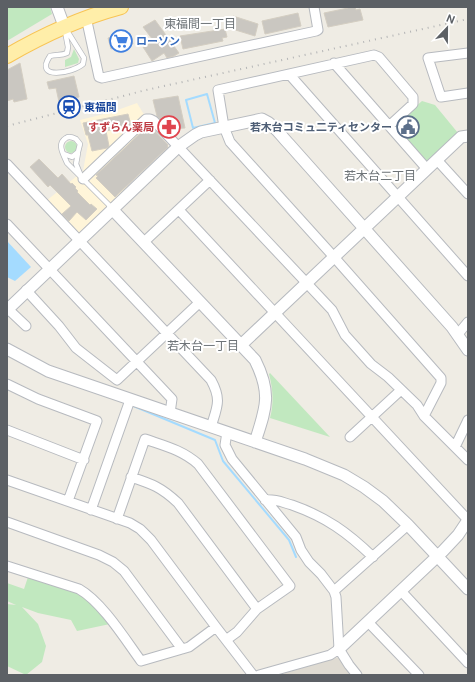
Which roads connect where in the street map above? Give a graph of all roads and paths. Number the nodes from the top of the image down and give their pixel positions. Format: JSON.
{"nodes":[{"id":1,"x":57,"y":7,"type":"edge"},
{"id":2,"x":121,"y":7,"type":"edge"},
{"id":3,"x":314,"y":7,"type":"edge"},
{"id":4,"x":86,"y":18,"type":"junction"},
{"id":5,"x":64,"y":26,"type":"junction"},
{"id":6,"x":468,"y":53,"type":"edge"},
{"id":7,"x":7,"y":56,"type":"edge"},
{"id":8,"x":334,"y":63,"type":"junction"},
{"id":9,"x":288,"y":74,"type":"junction"},
{"id":10,"x":468,"y":93,"type":"edge"},
{"id":11,"x":389,"y":126,"type":"junction"},
{"id":12,"x":224,"y":127,"type":"junction"},
{"id":13,"x":468,"y":136,"type":"edge"},
{"id":14,"x":178,"y":147,"type":"junction"},
{"id":15,"x":78,"y":152,"type":"junction"},
{"id":16,"x":64,"y":154,"type":"junction"},
{"id":17,"x":438,"y":160,"type":"junction"},
{"id":18,"x":7,"y":164,"type":"edge"},
{"id":19,"x":426,"y":169,"type":"junction"},
{"id":20,"x":83,"y":179,"type":"junction"},
{"id":21,"x":210,"y":180,"type":"junction"},
{"id":22,"x":467,"y":191,"type":"edge"},
{"id":23,"x":398,"y":196,"type":"junction"},
{"id":24,"x":112,"y":208,"type":"junction"},
{"id":25,"x":179,"y":210,"type":"junction"},
{"id":26,"x":7,"y":224,"type":"edge"},
{"id":27,"x":364,"y":228,"type":"junction"},
{"id":28,"x":78,"y":240,"type":"junction"},
{"id":29,"x":144,"y":242,"type":"junction"},
{"id":30,"x":334,"y":257,"type":"junction"},
{"id":31,"x":49,"y":268,"type":"junction"},
{"id":32,"x":468,"y":276,"type":"edge"},
{"id":33,"x":306,"y":283,"type":"junction"},
{"id":34,"x":26,"y":290,"type":"junction"},
{"id":35,"x":200,"y":302,"type":"junction"},
{"id":36,"x":8,"y":306,"type":"edge"},
{"id":37,"x":275,"y":313,"type":"junction"},
{"id":38,"x":468,"y":322,"type":"edge"},
{"id":39,"x":26,"y":326,"type":"dead end"},
{"id":40,"x":167,"y":334,"type":"junction"},
{"id":41,"x":458,"y":334,"type":"junction"},
{"id":42,"x":241,"y":345,"type":"junction"},
{"id":43,"x":7,"y":349,"type":"edge"},
{"id":44,"x":468,"y":350,"type":"edge"},
{"id":45,"x":138,"y":362,"type":"junction"},
{"id":46,"x":7,"y":384,"type":"edge"},
{"id":47,"x":401,"y":390,"type":"junction"},
{"id":48,"x":130,"y":400,"type":"junction"},
{"id":49,"x":170,"y":413,"type":"junction"},
{"id":50,"x":424,"y":416,"type":"junction"},
{"id":51,"x":372,"y":418,"type":"junction"},
{"id":52,"x":468,"y":420,"type":"edge"},
{"id":53,"x":211,"y":427,"type":"junction"},
{"id":54,"x":7,"y":430,"type":"edge"},
{"id":55,"x":227,"y":432,"type":"junction"},
{"id":56,"x":350,"y":437,"type":"dead end"},
{"id":57,"x":255,"y":442,"type":"junction"},
{"id":58,"x":455,"y":447,"type":"junction"},
{"id":59,"x":84,"y":460,"type":"junction"},
{"id":60,"x":468,"y":460,"type":"edge"},
{"id":61,"x":131,"y":477,"type":"junction"},
{"id":62,"x":7,"y":480,"type":"edge"},
{"id":63,"x":265,"y":500,"type":"junction"},
{"id":64,"x":68,"y":502,"type":"junction"},
{"id":65,"x":91,"y":510,"type":"junction"},
{"id":66,"x":117,"y":519,"type":"junction"},
{"id":67,"x":468,"y":520,"type":"edge"},
{"id":68,"x":7,"y":522,"type":"edge"},
{"id":69,"x":408,"y":525,"type":"junction"},
{"id":70,"x":373,"y":557,"type":"junction"},
{"id":71,"x":437,"y":557,"type":"junction"},
{"id":72,"x":7,"y":566,"type":"edge"},
{"id":73,"x":468,"y":589,"type":"edge"},
{"id":74,"x":334,"y":591,"type":"junction"},
{"id":75,"x":401,"y":591,"type":"junction"},
{"id":76,"x":257,"y":609,"type":"junction"},
{"id":77,"x":368,"y":622,"type":"junction"},
{"id":78,"x":216,"y":627,"type":"junction"},
{"id":79,"x":226,"y":640,"type":"junction"},
{"id":80,"x":182,"y":649,"type":"junction"},
{"id":81,"x":339,"y":649,"type":"junction"},
{"id":82,"x":468,"y":662,"type":"edge"},
{"id":83,"x":253,"y":675,"type":"edge"},
{"id":84,"x":260,"y":675,"type":"edge"},
{"id":85,"x":357,"y":675,"type":"edge"},
{"id":86,"x":419,"y":675,"type":"edge"}],
"edges":[{"from":1,"to":5,"type":"street"},
{"from":2,"to":4,"type":"main road"},
{"from":3,"to":4,"type":"street"},
{"from":4,"to":5,"type":"main road"},
{"from":5,"to":5,"type":"lane"},
{"from":5,"to":7,"type":"main road"},
{"from":6,"to":10,"type":"street"},
{"from":8,"to":9,"type":"street"},
{"from":8,"to":11,"type":"street"},
{"from":8,"to":11,"type":"street"},
{"from":9,"to":12,"type":"street"},
{"from":9,"to":23,"type":"street"},
{"from":11,"to":19,"type":"street"},
{"from":12,"to":14,"type":"street"},
{"from":12,"to":27,"type":"street"},
{"from":12,"to":30,"type":"street"},
{"from":13,"to":17,"type":"street"},
{"from":14,"to":20,"type":"street"},
{"from":14,"to":21,"type":"street"},
{"from":14,"to":24,"type":"street"},
{"from":15,"to":16,"type":"lane"},
{"from":15,"to":16,"type":"lane"},
{"from":15,"to":20,"type":"lane"},
{"from":16,"to":20,"type":"lane"},
{"from":17,"to":19,"type":"street"},
{"from":17,"to":22,"type":"street"},
{"from":18,"to":28,"type":"street"},
{"from":19,"to":23,"type":"street"},
{"from":20,"to":24,"type":"lane"},
{"from":21,"to":25,"type":"street"},
{"from":21,"to":33,"type":"street"},
{"from":23,"to":27,"type":"street"},
{"from":23,"to":32,"type":"street"},
{"from":24,"to":28,"type":"street"},
{"from":24,"to":29,"type":"street"},
{"from":25,"to":29,"type":"street"},
{"from":25,"to":37,"type":"street"},
{"from":26,"to":31,"type":"street"},
{"from":27,"to":30,"type":"street"},
{"from":27,"to":41,"type":"street"},
{"from":28,"to":31,"type":"street"},
{"from":28,"to":40,"type":"street"},
{"from":29,"to":35,"type":"street"},
{"from":30,"to":33,"type":"street"},
{"from":30,"to":50,"type":"street"},
{"from":31,"to":34,"type":"street"},
{"from":31,"to":45,"type":"street"},
{"from":33,"to":37,"type":"street"},
{"from":33,"to":47,"type":"street"},
{"from":34,"to":36,"type":"street"},
{"from":34,"to":45,"type":"street"},
{"from":35,"to":40,"type":"street"},
{"from":35,"to":42,"type":"street"},
{"from":36,"to":39,"type":"street"},
{"from":37,"to":42,"type":"street"},
{"from":37,"to":51,"type":"street"},
{"from":38,"to":41,"type":"street"},
{"from":40,"to":45,"type":"street"},
{"from":40,"to":53,"type":"street"},
{"from":41,"to":44,"type":"street"},
{"from":42,"to":57,"type":"street"},
{"from":43,"to":48,"type":"street"},
{"from":45,"to":49,"type":"street"},
{"from":46,"to":59,"type":"street"},
{"from":47,"to":50,"type":"street"},
{"from":47,"to":51,"type":"street"},
{"from":48,"to":49,"type":"street"},
{"from":48,"to":65,"type":"street"},
{"from":49,"to":53,"type":"street"},
{"from":50,"to":58,"type":"street"},
{"from":51,"to":56,"type":"street"},
{"from":51,"to":67,"type":"street"},
{"from":52,"to":58,"type":"street"},
{"from":53,"to":55,"type":"street"},
{"from":54,"to":59,"type":"street"},
{"from":55,"to":57,"type":"street"},
{"from":55,"to":63,"type":"street"},
{"from":57,"to":69,"type":"street"},
{"from":58,"to":60,"type":"street"},
{"from":59,"to":64,"type":"street"},
{"from":61,"to":66,"type":"street"},
{"from":61,"to":76,"type":"street"},
{"from":61,"to":76,"type":"street"},
{"from":62,"to":64,"type":"street"},
{"from":63,"to":70,"type":"street"},
{"from":63,"to":74,"type":"street"},
{"from":64,"to":65,"type":"street"},
{"from":65,"to":66,"type":"street"},
{"from":66,"to":78,"type":"street"},
{"from":67,"to":71,"type":"street"},
{"from":68,"to":80,"type":"street"},
{"from":69,"to":70,"type":"street"},
{"from":69,"to":71,"type":"street"},
{"from":70,"to":74,"type":"street"},
{"from":71,"to":73,"type":"street"},
{"from":71,"to":75,"type":"street"},
{"from":72,"to":80,"type":"street"},
{"from":74,"to":81,"type":"street"},
{"from":75,"to":77,"type":"street"},
{"from":75,"to":82,"type":"street"},
{"from":76,"to":79,"type":"street"},
{"from":77,"to":81,"type":"street"},
{"from":77,"to":86,"type":"street"},
{"from":78,"to":79,"type":"street"},
{"from":78,"to":80,"type":"street"},
{"from":79,"to":83,"type":"street"},
{"from":81,"to":84,"type":"street"},
{"from":81,"to":85,"type":"street"}]}
